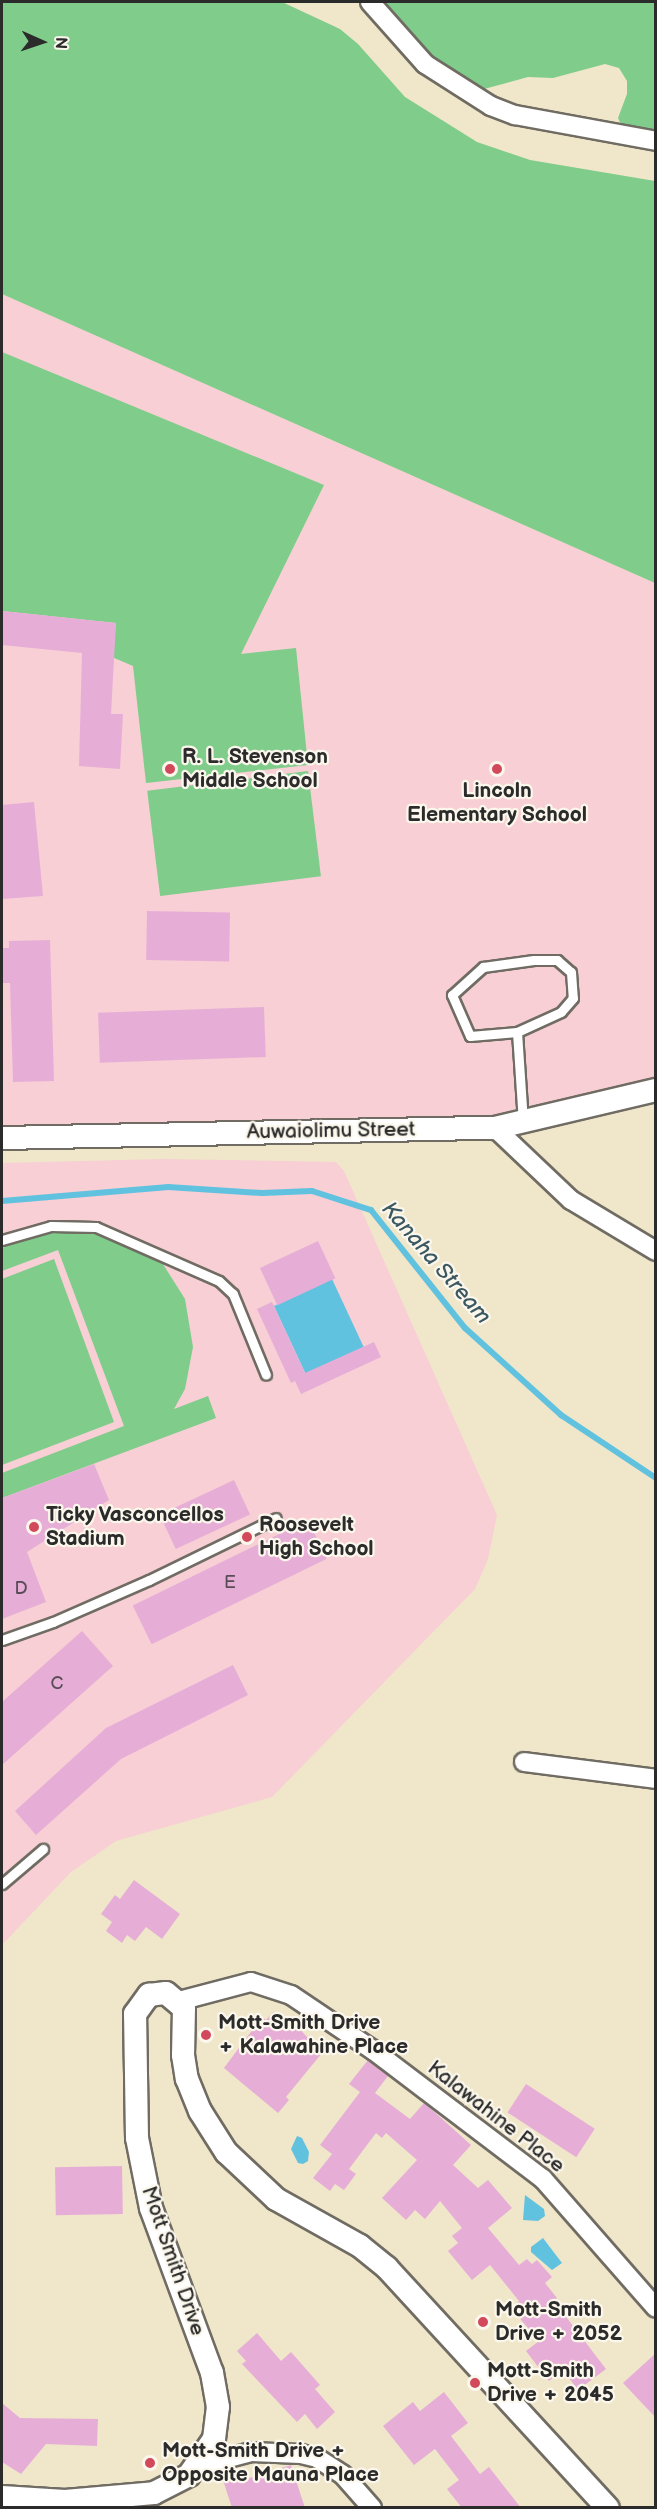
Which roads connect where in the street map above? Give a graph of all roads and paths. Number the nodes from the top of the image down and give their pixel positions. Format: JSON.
{"nodes":[{"id":1,"x":370,"y":2,"type":"edge"},
{"id":2,"x":656,"y":141,"type":"edge"},
{"id":3,"x":517,"y":1032,"type":"junction"},
{"id":4,"x":656,"y":1090,"type":"edge"},
{"id":5,"x":523,"y":1122,"type":"junction"},
{"id":6,"x":495,"y":1128,"type":"junction"},
{"id":7,"x":2,"y":1138,"type":"edge"},
{"id":8,"x":2,"y":1240,"type":"edge"},
{"id":9,"x":656,"y":1251,"type":"edge"},
{"id":10,"x":266,"y":1375,"type":"dead end"},
{"id":11,"x":276,"y":1518,"type":"dead end"},
{"id":12,"x":2,"y":1640,"type":"edge"},
{"id":13,"x":524,"y":1762,"type":"dead end"},
{"id":14,"x":656,"y":1779,"type":"edge"},
{"id":15,"x":43,"y":1849,"type":"dead end"},
{"id":16,"x":2,"y":1884,"type":"edge"},
{"id":17,"x":179,"y":2001,"type":"junction"},
{"id":18,"x":656,"y":2308,"type":"edge"},
{"id":19,"x":198,"y":2466,"type":"junction"},
{"id":20,"x":2,"y":2497,"type":"edge"},
{"id":21,"x":372,"y":2508,"type":"edge"},
{"id":22,"x":608,"y":2508,"type":"edge"}],
"edges":[{"from":1,"to":2,"type":"street"},
{"from":3,"to":3,"type":"lane"},
{"from":3,"to":5,"type":"lane"},
{"from":4,"to":5,"type":"street","name":"Auwaiolimu Street"},
{"from":5,"to":6,"type":"street","name":"Auwaiolimu Street"},
{"from":6,"to":7,"type":"street","name":"Auwaiolimu Street"},
{"from":6,"to":9,"type":"street"},
{"from":8,"to":10,"type":"lane"},
{"from":11,"to":12,"type":"lane"},
{"from":13,"to":14,"type":"street"},
{"from":15,"to":16,"type":"lane"},
{"from":17,"to":18,"type":"street","name":"Kalawahine Place"},
{"from":17,"to":19,"type":"street","name":"Mott Smith Drive"},
{"from":17,"to":22,"type":"street"},
{"from":19,"to":20,"type":"street","name":"Mott Smith Drive"},
{"from":19,"to":21,"type":"street"}]}
